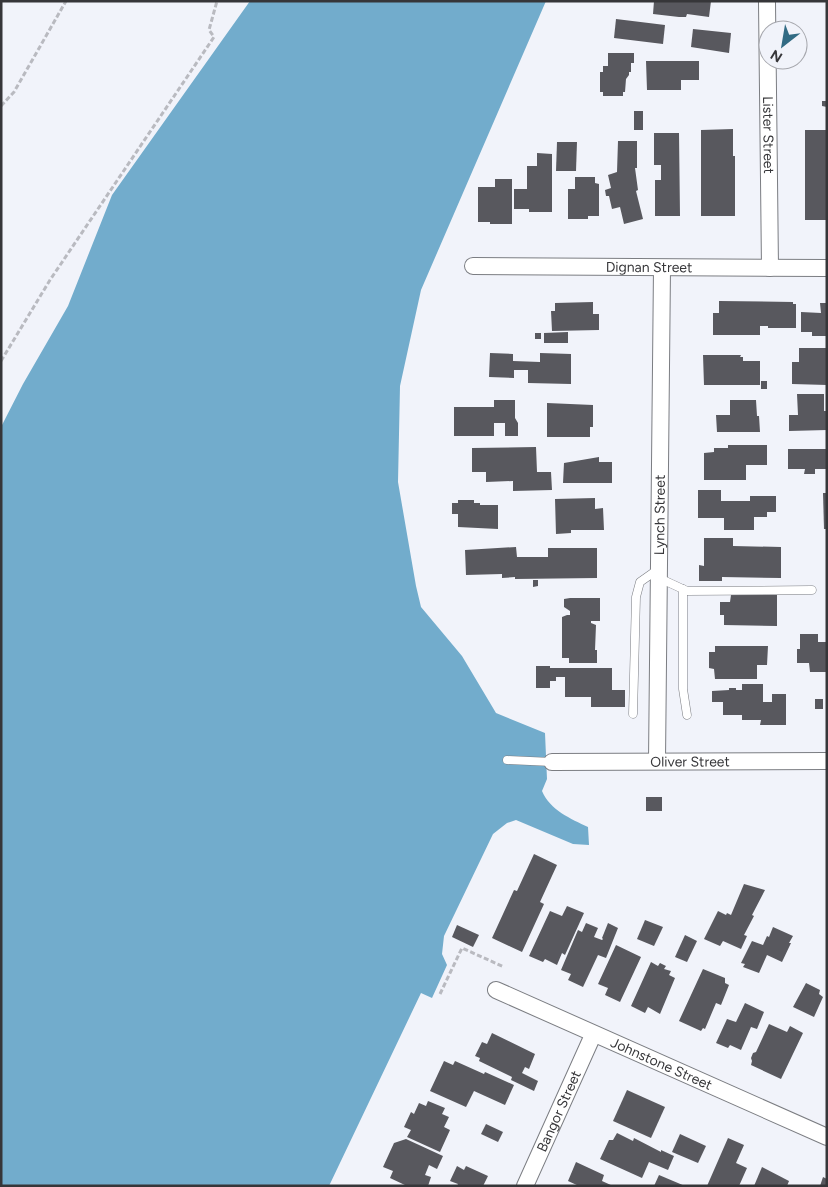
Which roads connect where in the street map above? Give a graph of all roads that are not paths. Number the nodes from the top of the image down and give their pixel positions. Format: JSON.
{"nodes":[{"id":1,"x":767,"y":2,"type":"dead end"},
{"id":2,"x":473,"y":266,"type":"dead end"},
{"id":3,"x":662,"y":268,"type":"junction"},
{"id":4,"x":770,"y":268,"type":"junction"},
{"id":5,"x":827,"y":268,"type":"edge"},
{"id":6,"x":659,"y":573,"type":"junction"},
{"id":7,"x":684,"y":590,"type":"junction"},
{"id":8,"x":812,"y":590,"type":"dead end"},
{"id":9,"x":633,"y":714,"type":"dead end"},
{"id":10,"x":687,"y":715,"type":"dead end"},
{"id":11,"x":507,"y":760,"type":"dead end"},
{"id":12,"x":657,"y":761,"type":"junction"},
{"id":13,"x":827,"y":761,"type":"edge"},
{"id":14,"x":552,"y":762,"type":"joint"},
{"id":15,"x":496,"y":990,"type":"dead end"},
{"id":16,"x":593,"y":1035,"type":"junction"},
{"id":17,"x":827,"y":1137,"type":"edge"},
{"id":18,"x":526,"y":1186,"type":"edge"}],
"edges":[{"from":1,"to":4,"type":"street","name":"Lister Street"},
{"from":2,"to":3,"type":"street","name":"Dignan Street"},
{"from":3,"to":4,"type":"street","name":"Dignan Street"},
{"from":3,"to":6,"type":"street","name":"Lynch Street"},
{"from":4,"to":5,"type":"street","name":"Dignan Street"},
{"from":6,"to":7,"type":"lane"},
{"from":6,"to":9,"type":"lane"},
{"from":6,"to":12,"type":"street","name":"Lynch Street"},
{"from":7,"to":8,"type":"lane"},
{"from":7,"to":10,"type":"lane"},
{"from":11,"to":14,"type":"lane"},
{"from":12,"to":13,"type":"street","name":"Oliver Street"},
{"from":12,"to":14,"type":"street","name":"Oliver Street"},
{"from":15,"to":16,"type":"street","name":"Johnstone Street"},
{"from":16,"to":17,"type":"street","name":"Johnstone Street"},
{"from":16,"to":18,"type":"street","name":"Bangor Street"}]}
